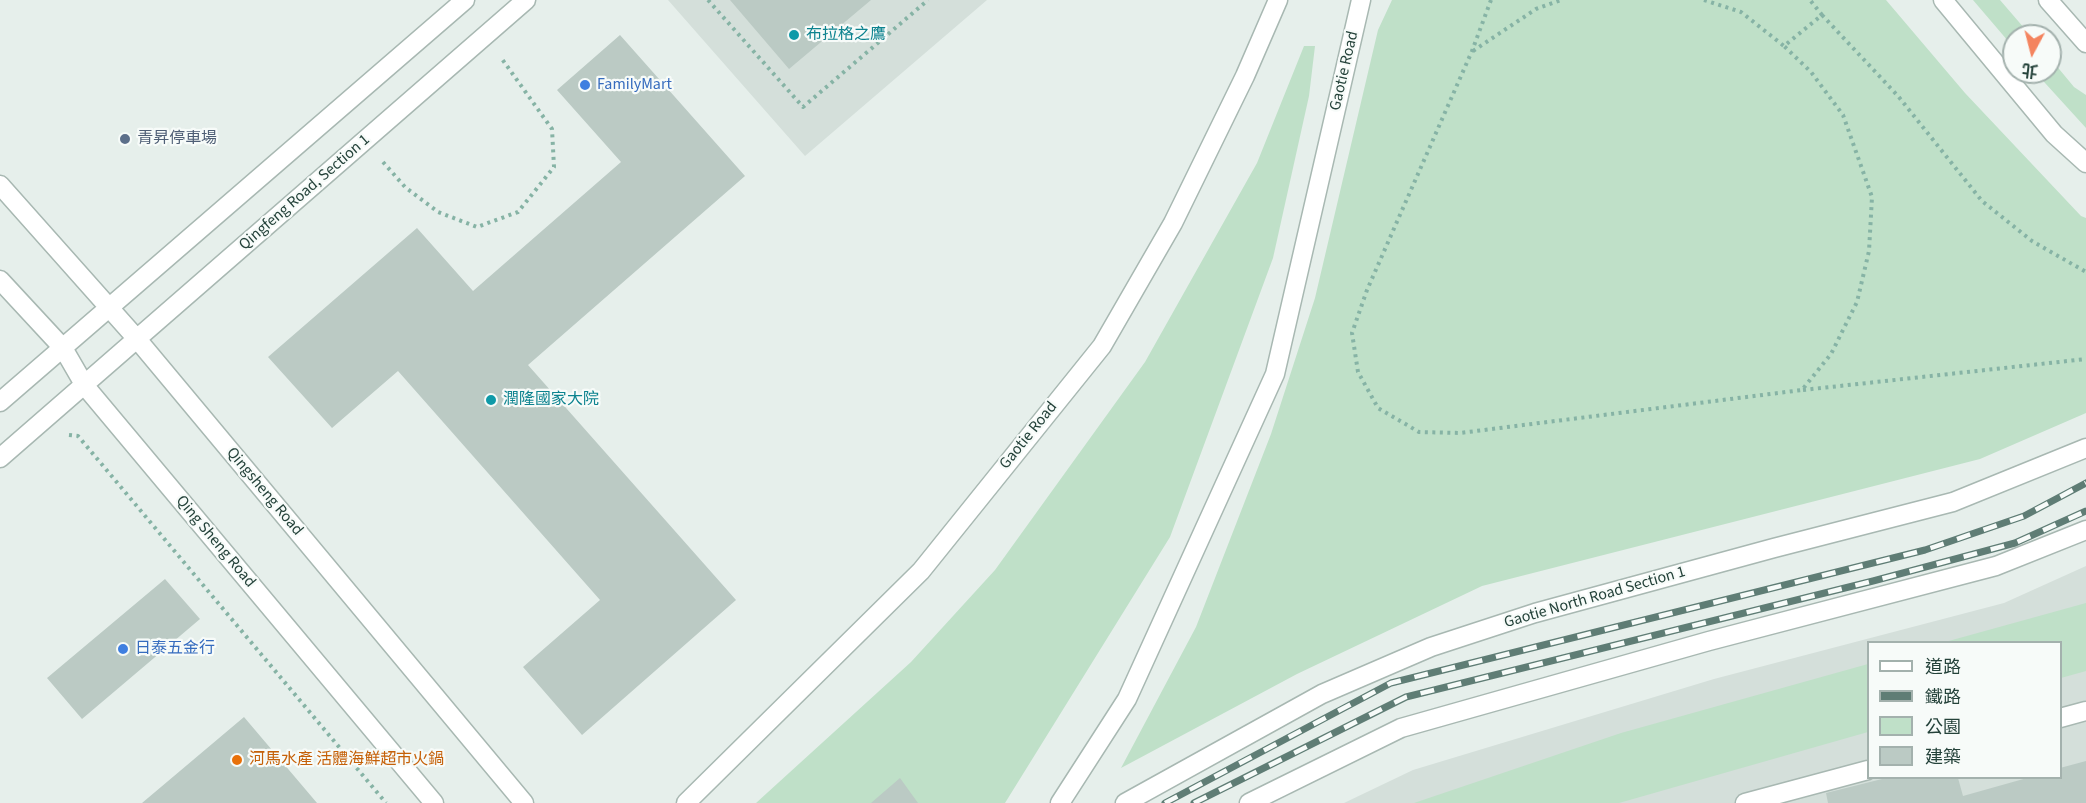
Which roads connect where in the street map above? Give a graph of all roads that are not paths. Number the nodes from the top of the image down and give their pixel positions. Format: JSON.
{"nodes":[{"id":1,"x":465,"y":0,"type":"edge"},
{"id":2,"x":526,"y":0,"type":"edge"},
{"id":3,"x":1278,"y":0,"type":"edge"},
{"id":4,"x":1361,"y":0,"type":"edge"},
{"id":5,"x":1942,"y":0,"type":"edge"},
{"id":6,"x":2048,"y":0,"type":"edge"},
{"id":7,"x":2086,"y":43,"type":"edge"},
{"id":8,"x":2086,"y":163,"type":"edge"},
{"id":9,"x":0,"y":185,"type":"edge"},
{"id":10,"x":0,"y":279,"type":"edge"},
{"id":11,"x":109,"y":308,"type":"junction"},
{"id":12,"x":137,"y":339,"type":"junction"},
{"id":13,"x":63,"y":348,"type":"junction"},
{"id":14,"x":85,"y":386,"type":"junction"},
{"id":15,"x":0,"y":402,"type":"edge"},
{"id":16,"x":2086,"y":448,"type":"edge"},
{"id":17,"x":0,"y":458,"type":"edge"},
{"id":18,"x":2086,"y":530,"type":"edge"},
{"id":19,"x":2086,"y":711,"type":"edge"},
{"id":20,"x":2062,"y":718,"type":"edge"},
{"id":21,"x":1867,"y":771,"type":"edge"},
{"id":22,"x":434,"y":803,"type":"edge"},
{"id":23,"x":524,"y":803,"type":"edge"},
{"id":24,"x":686,"y":803,"type":"edge"},
{"id":25,"x":1060,"y":803,"type":"edge"},
{"id":26,"x":1125,"y":803,"type":"edge"},
{"id":27,"x":1249,"y":803,"type":"edge"},
{"id":28,"x":1745,"y":803,"type":"edge"}],
"edges":[{"from":1,"to":11,"type":"street"},
{"from":2,"to":12,"type":"street","name":"Qingfeng Road, Section 1"},
{"from":3,"to":24,"type":"street","name":"Gaotie Road"},
{"from":4,"to":25,"type":"street","name":"Gaotie Road"},
{"from":5,"to":8,"type":"street"},
{"from":6,"to":7,"type":"street"},
{"from":9,"to":11,"type":"street","name":"Qingsheng Road"},
{"from":10,"to":13,"type":"street","name":"Qing Sheng Road"},
{"from":11,"to":12,"type":"street","name":"Qingsheng Road"},
{"from":11,"to":13,"type":"street"},
{"from":12,"to":14,"type":"street","name":"Qingfeng Road, Section 1"},
{"from":12,"to":23,"type":"street","name":"Qingsheng Road"},
{"from":13,"to":14,"type":"street","name":"Qing Sheng Road"},
{"from":13,"to":15,"type":"street"},
{"from":14,"to":17,"type":"street","name":"Qingfeng Road, Section 1"},
{"from":14,"to":22,"type":"street","name":"Qing Sheng Road"},
{"from":16,"to":26,"type":"street","name":"Gaotie North Road Section 1"},
{"from":18,"to":27,"type":"street"},
{"from":19,"to":20,"type":"street"},
{"from":21,"to":28,"type":"street"}]}
